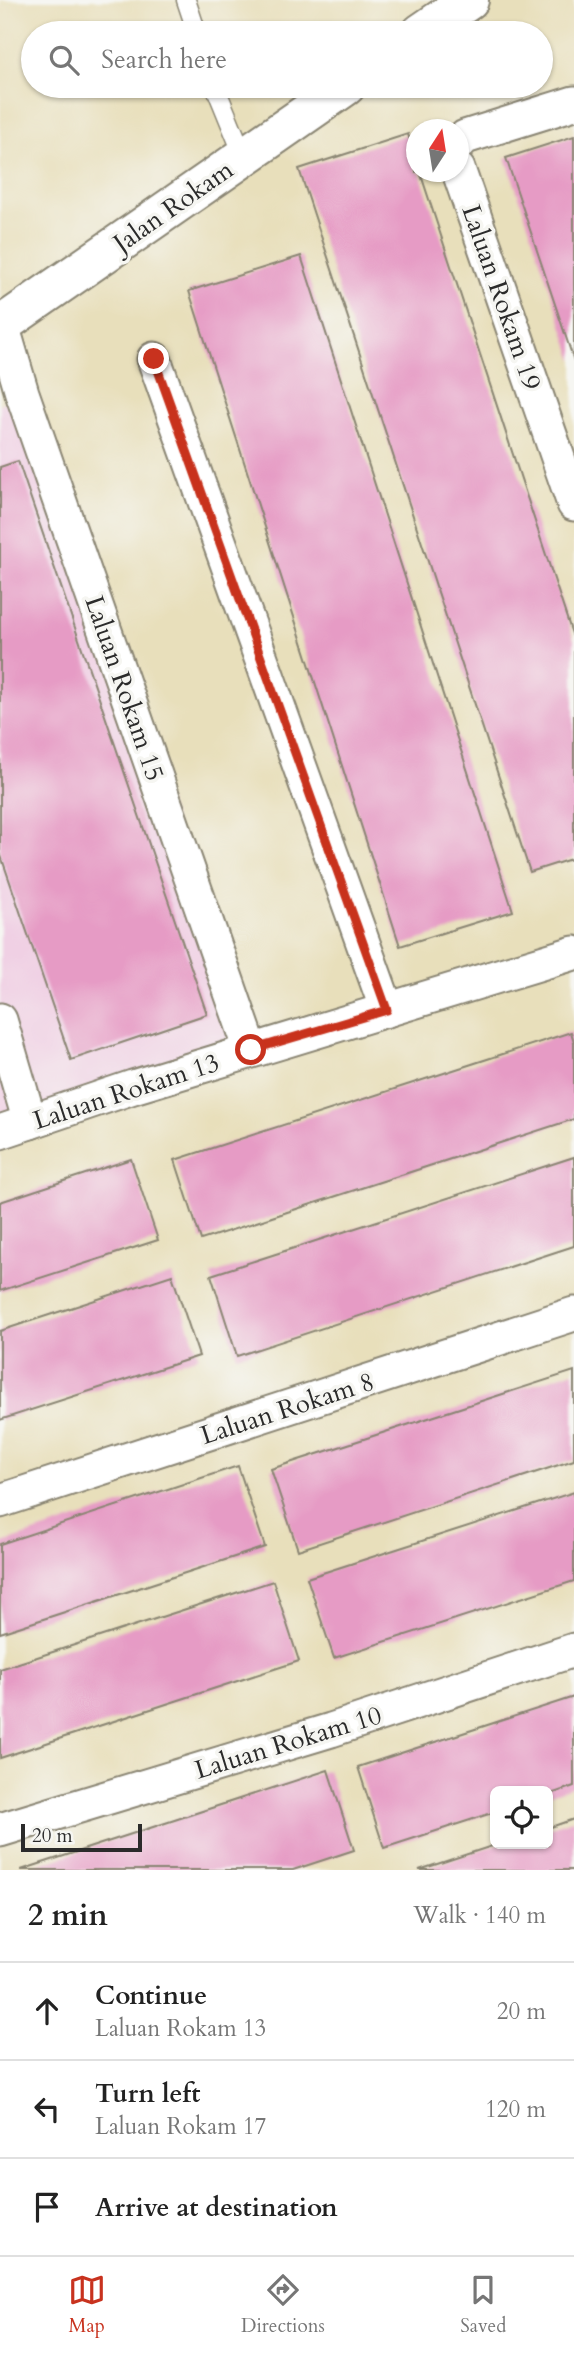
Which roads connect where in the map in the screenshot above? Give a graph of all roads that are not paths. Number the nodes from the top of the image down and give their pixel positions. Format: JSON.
{"nodes":[{"id":1,"x":186,"y":0,"type":"edge"},
{"id":2,"x":469,"y":0,"type":"edge"},
{"id":3,"x":193,"y":21,"type":"edge"},
{"id":4,"x":438,"y":21,"type":"edge"},
{"id":5,"x":220,"y":98,"type":"edge"},
{"id":6,"x":329,"y":98,"type":"edge"},
{"id":7,"x":574,"y":103,"type":"edge"},
{"id":8,"x":469,"y":135,"type":"edge"},
{"id":9,"x":244,"y":157,"type":"junction"},
{"id":10,"x":463,"y":182,"type":"edge"},
{"id":11,"x":1,"y":326,"type":"edge"},
{"id":12,"x":154,"y":359,"type":"dead end"},
{"id":13,"x":11,"y":400,"type":"edge"},
{"id":14,"x":574,"y":504,"type":"edge"},
{"id":15,"x":574,"y":953,"type":"edge"},
{"id":16,"x":387,"y":1010,"type":"junction"},
{"id":17,"x":0,"y":1020,"type":"edge"},
{"id":18,"x":251,"y":1050,"type":"junction"},
{"id":19,"x":15,"y":1127,"type":"edge"},
{"id":20,"x":574,"y":1314,"type":"edge"},
{"id":21,"x":0,"y":1501,"type":"edge"},
{"id":22,"x":574,"y":1650,"type":"edge"},
{"id":23,"x":0,"y":1830,"type":"edge"}],
"edges":[{"from":1,"to":3,"type":"lane"},
{"from":2,"to":4,"type":"main road"},
{"from":5,"to":9,"type":"lane"},
{"from":6,"to":9,"type":"main road","name":"Jalan Rokam"},
{"from":7,"to":8,"type":"street"},
{"from":9,"to":11,"type":"main road","name":"Jalan Rokam"},
{"from":10,"to":14,"type":"street","name":"Laluan Rokam 19"},
{"from":11,"to":13,"type":"street","name":"Laluan Rokam 15"},
{"from":12,"to":16,"type":"street"},
{"from":13,"to":18,"type":"street","name":"Laluan Rokam 15"},
{"from":15,"to":16,"type":"street","name":"Laluan Rokam 13"},
{"from":16,"to":18,"type":"street","name":"Laluan Rokam 13"},
{"from":17,"to":19,"type":"street"},
{"from":18,"to":19,"type":"street","name":"Laluan Rokam 13"},
{"from":20,"to":21,"type":"street","name":"Laluan Rokam 8"},
{"from":22,"to":23,"type":"street","name":"Laluan Rokam 10"}]}
